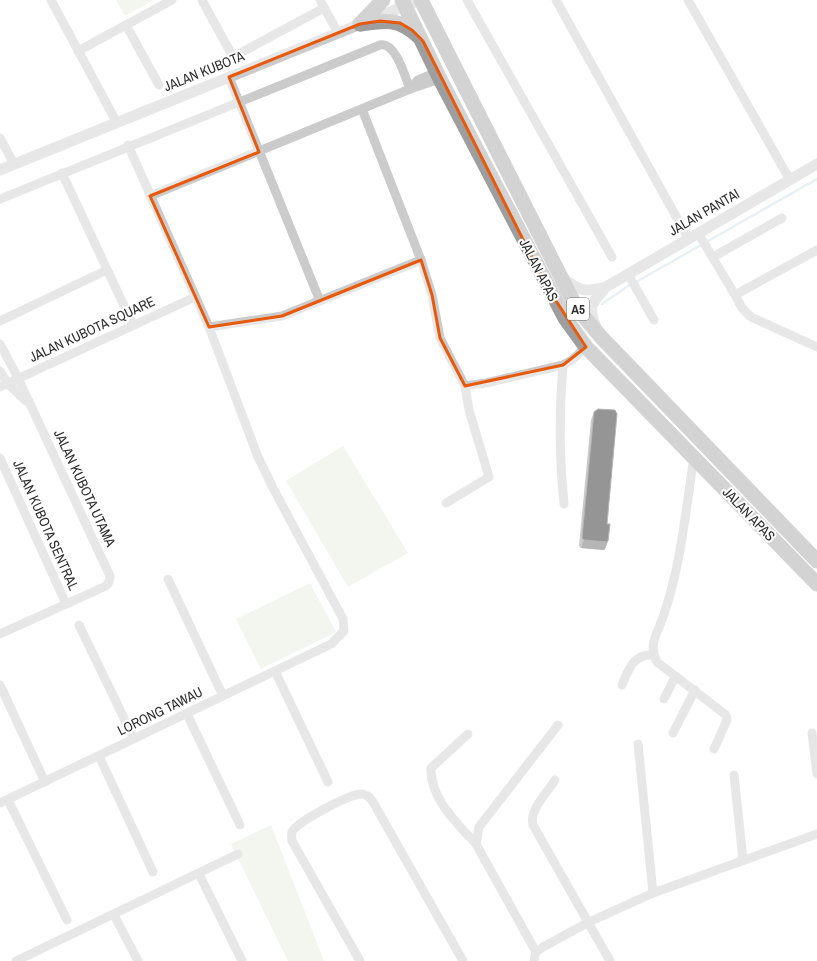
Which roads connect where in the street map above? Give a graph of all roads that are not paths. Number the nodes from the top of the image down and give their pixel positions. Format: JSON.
{"nodes":[{"id":1,"x":51,"y":0,"type":"edge"},
{"id":2,"x":172,"y":0,"type":"edge"},
{"id":3,"x":202,"y":0,"type":"edge"},
{"id":4,"x":420,"y":0,"type":"edge"},
{"id":5,"x":466,"y":0,"type":"edge"},
{"id":6,"x":556,"y":0,"type":"edge"},
{"id":7,"x":688,"y":0,"type":"edge"},
{"id":8,"x":379,"y":2,"type":"edge"},
{"id":9,"x":404,"y":3,"type":"edge"},
{"id":10,"x":322,"y":4,"type":"edge"},
{"id":11,"x":360,"y":24,"type":"junction"},
{"id":12,"x":126,"y":25,"type":"junction"},
{"id":13,"x":338,"y":33,"type":"junction"},
{"id":14,"x":423,"y":41,"type":"junction"},
{"id":15,"x":78,"y":51,"type":"junction"},
{"id":16,"x":457,"y":70,"type":"junction"},
{"id":17,"x":439,"y":75,"type":"junction"},
{"id":18,"x":230,"y":80,"type":"junction"},
{"id":19,"x":159,"y":85,"type":"dead end"},
{"id":20,"x":410,"y":89,"type":"junction"},
{"id":21,"x":239,"y":103,"type":"junction"},
{"id":22,"x":362,"y":109,"type":"junction"},
{"id":23,"x":117,"y":123,"type":"junction"},
{"id":24,"x":0,"y":138,"type":"edge"},
{"id":25,"x":128,"y":145,"type":"junction"},
{"id":26,"x":478,"y":150,"type":"junction"},
{"id":27,"x":259,"y":152,"type":"junction"},
{"id":28,"x":14,"y":164,"type":"junction"},
{"id":29,"x":817,"y":164,"type":"edge"},
{"id":30,"x":0,"y":170,"type":"edge"},
{"id":31,"x":62,"y":173,"type":"junction"},
{"id":32,"x":790,"y":180,"type":"junction"},
{"id":33,"x":150,"y":196,"type":"junction"},
{"id":34,"x":0,"y":199,"type":"edge"},
{"id":35,"x":782,"y":218,"type":"dead end"},
{"id":36,"x":700,"y":235,"type":"junction"},
{"id":37,"x":688,"y":238,"type":"junction"},
{"id":38,"x":817,"y":250,"type":"edge"},
{"id":39,"x":711,"y":254,"type":"junction"},
{"id":40,"x":612,"y":257,"type":"dead end"},
{"id":41,"x":421,"y":260,"type":"junction"},
{"id":42,"x":107,"y":270,"type":"junction"},
{"id":43,"x":560,"y":276,"type":"junction"},
{"id":44,"x":630,"y":277,"type":"junction"},
{"id":45,"x":606,"y":287,"type":"junction"},
{"id":46,"x":735,"y":295,"type":"junction"},
{"id":47,"x":195,"y":297,"type":"junction"},
{"id":48,"x":320,"y":301,"type":"junction"},
{"id":49,"x":654,"y":320,"type":"dead end"},
{"id":50,"x":0,"y":321,"type":"edge"},
{"id":51,"x":133,"y":325,"type":"junction"},
{"id":52,"x":209,"y":327,"type":"junction"},
{"id":53,"x":600,"y":337,"type":"junction"},
{"id":54,"x":0,"y":344,"type":"edge"},
{"id":55,"x":586,"y":347,"type":"junction"},
{"id":56,"x":817,"y":347,"type":"edge"},
{"id":57,"x":562,"y":364,"type":"junction"},
{"id":58,"x":0,"y":371,"type":"edge"},
{"id":59,"x":18,"y":378,"type":"junction"},
{"id":60,"x":4,"y":385,"type":"edge"},
{"id":61,"x":465,"y":386,"type":"junction"},
{"id":62,"x":31,"y":406,"type":"junction"},
{"id":63,"x":694,"y":457,"type":"junction"},
{"id":64,"x":0,"y":458,"type":"edge"},
{"id":65,"x":446,"y":503,"type":"dead end"},
{"id":66,"x":564,"y":504,"type":"dead end"},
{"id":67,"x":817,"y":561,"type":"edge"},
{"id":68,"x":168,"y":579,"type":"dead end"},
{"id":69,"x":817,"y":584,"type":"edge"},
{"id":70,"x":66,"y":604,"type":"junction"},
{"id":71,"x":79,"y":624,"type":"dead end"},
{"id":72,"x":0,"y":634,"type":"edge"},
{"id":73,"x":653,"y":655,"type":"junction"},
{"id":74,"x":275,"y":671,"type":"junction"},
{"id":75,"x":674,"y":677,"type":"junction"},
{"id":76,"x":622,"y":684,"type":"dead end"},
{"id":77,"x":0,"y":685,"type":"edge"},
{"id":78,"x":695,"y":690,"type":"junction"},
{"id":79,"x":223,"y":696,"type":"junction"},
{"id":80,"x":664,"y":699,"type":"dead end"},
{"id":81,"x":186,"y":714,"type":"junction"},
{"id":82,"x":558,"y":725,"type":"dead end"},
{"id":83,"x":673,"y":732,"type":"dead end"},
{"id":84,"x":812,"y":733,"type":"dead end"},
{"id":85,"x":468,"y":734,"type":"dead end"},
{"id":86,"x":134,"y":739,"type":"junction"},
{"id":87,"x":638,"y":744,"type":"dead end"},
{"id":88,"x":714,"y":748,"type":"dead end"},
{"id":89,"x":99,"y":756,"type":"junction"},
{"id":90,"x":817,"y":774,"type":"edge"},
{"id":91,"x":734,"y":775,"type":"dead end"},
{"id":92,"x":555,"y":780,"type":"dead end"},
{"id":93,"x":45,"y":782,"type":"junction"},
{"id":94,"x":328,"y":782,"type":"dead end"},
{"id":95,"x":4,"y":802,"type":"edge"},
{"id":96,"x":240,"y":825,"type":"dead end"},
{"id":97,"x":817,"y":834,"type":"edge"},
{"id":98,"x":476,"y":844,"type":"junction"},
{"id":99,"x":238,"y":854,"type":"dead end"},
{"id":100,"x":743,"y":860,"type":"junction"},
{"id":101,"x":153,"y":872,"type":"dead end"},
{"id":102,"x":199,"y":874,"type":"junction"},
{"id":103,"x":653,"y":893,"type":"junction"},
{"id":104,"x":114,"y":915,"type":"junction"},
{"id":105,"x":67,"y":920,"type":"dead end"},
{"id":106,"x":589,"y":922,"type":"junction"},
{"id":107,"x":36,"y":957,"type":"edge"},
{"id":108,"x":535,"y":957,"type":"edge"},
{"id":109,"x":16,"y":961,"type":"edge"},
{"id":110,"x":138,"y":961,"type":"edge"},
{"id":111,"x":242,"y":961,"type":"edge"},
{"id":112,"x":360,"y":961,"type":"edge"},
{"id":113,"x":463,"y":961,"type":"edge"},
{"id":114,"x":610,"y":961,"type":"edge"}],
"edges":[{"from":1,"to":15,"type":"street"},
{"from":2,"to":12,"type":"street"},
{"from":3,"to":10,"type":"street"},
{"from":4,"to":9,"type":"street","name":"JALAN KUBOTA"},
{"from":4,"to":16,"type":"highway","name":"JALAN APAS","number":"A5"},
{"from":5,"to":40,"type":"street"},
{"from":6,"to":37,"type":"street"},
{"from":7,"to":32,"type":"street"},
{"from":8,"to":11,"type":"highway"},
{"from":9,"to":11,"type":"street","name":"JALAN KUBOTA"},
{"from":9,"to":14,"type":"highway","name":"JALAN APAS","number":"A5"},
{"from":10,"to":13,"type":"street"},
{"from":11,"to":13,"type":"street","name":"JALAN KUBOTA"},
{"from":11,"to":14,"type":"highway"},
{"from":12,"to":15,"type":"street"},
{"from":12,"to":19,"type":"street"},
{"from":13,"to":18,"type":"street","name":"JALAN KUBOTA"},
{"from":14,"to":17,"type":"highway","name":"JALAN APAS","number":"A5"},
{"from":15,"to":23,"type":"street"},
{"from":16,"to":26,"type":"highway"},
{"from":16,"to":43,"type":"highway","name":"JALAN APAS","number":"A5"},
{"from":17,"to":20,"type":"street"},
{"from":17,"to":26,"type":"highway","name":"JALAN APAS","number":"A5"},
{"from":18,"to":21,"type":"street"},
{"from":18,"to":23,"type":"street","name":"JALAN KUBOTA"},
{"from":20,"to":21,"type":"street"},
{"from":20,"to":22,"type":"street"},
{"from":21,"to":25,"type":"street"},
{"from":21,"to":27,"type":"street"},
{"from":22,"to":27,"type":"street"},
{"from":22,"to":41,"type":"street"},
{"from":23,"to":28,"type":"street","name":"JALAN KUBOTA"},
{"from":24,"to":28,"type":"street"},
{"from":25,"to":31,"type":"street"},
{"from":25,"to":33,"type":"street"},
{"from":26,"to":55,"type":"highway","name":"JALAN APAS","number":"A5"},
{"from":27,"to":33,"type":"street"},
{"from":27,"to":48,"type":"street"},
{"from":28,"to":30,"type":"street","name":"JALAN KUBOTA"},
{"from":29,"to":32,"type":"street","name":"JALAN PANTAI"},
{"from":31,"to":34,"type":"street"},
{"from":31,"to":42,"type":"street"},
{"from":32,"to":36,"type":"street","name":"JALAN PANTAI"},
{"from":33,"to":47,"type":"street"},
{"from":35,"to":39,"type":"street"},
{"from":36,"to":37,"type":"street","name":"JALAN PANTAI"},
{"from":36,"to":39,"type":"street"},
{"from":37,"to":44,"type":"street","name":"JALAN PANTAI"},
{"from":38,"to":46,"type":"street"},
{"from":39,"to":46,"type":"street"},
{"from":41,"to":48,"type":"street"},
{"from":41,"to":61,"type":"street"},
{"from":42,"to":50,"type":"street"},
{"from":42,"to":51,"type":"street"},
{"from":43,"to":45,"type":"street"},
{"from":43,"to":53,"type":"highway","name":"JALAN APAS","number":"A5"},
{"from":44,"to":45,"type":"street","name":"JALAN PANTAI"},
{"from":44,"to":49,"type":"street"},
{"from":45,"to":53,"type":"street"},
{"from":46,"to":56,"type":"street"},
{"from":47,"to":51,"type":"street","name":"JALAN KUBOTA SQUARE"},
{"from":47,"to":52,"type":"street"},
{"from":48,"to":52,"type":"street"},
{"from":51,"to":59,"type":"street","name":"JALAN KUBOTA SQUARE"},
{"from":52,"to":74,"type":"street","name":"LORONG TAWAU"},
{"from":53,"to":67,"type":"highway","name":"JALAN APAS","number":"A5"},
{"from":54,"to":59,"type":"street","name":"JALAN KUBOTA UTAMA"},
{"from":55,"to":57,"type":"street"},
{"from":55,"to":63,"type":"highway","name":"JALAN APAS","number":"A5"},
{"from":57,"to":61,"type":"street"},
{"from":57,"to":66,"type":"street"},
{"from":58,"to":60,"type":"street","name":"JALAN KUBOTA UTAMA"},
{"from":59,"to":60,"type":"street","name":"JALAN KUBOTA SQUARE"},
{"from":59,"to":62,"type":"street","name":"JALAN KUBOTA UTAMA"},
{"from":60,"to":62,"type":"street","name":"JALAN KUBOTA UTAMA"},
{"from":61,"to":65,"type":"street"},
{"from":62,"to":70,"type":"street","name":"JALAN KUBOTA UTAMA"},
{"from":63,"to":69,"type":"highway","name":"JALAN APAS","number":"A5"},
{"from":63,"to":73,"type":"street"},
{"from":64,"to":70,"type":"street","name":"JALAN KUBOTA SENTRAL"},
{"from":68,"to":79,"type":"street"},
{"from":70,"to":72,"type":"street"},
{"from":71,"to":86,"type":"street"},
{"from":73,"to":75,"type":"street"},
{"from":73,"to":76,"type":"street"},
{"from":74,"to":79,"type":"street","name":"LORONG TAWAU"},
{"from":74,"to":94,"type":"street"},
{"from":75,"to":78,"type":"street"},
{"from":75,"to":80,"type":"street"},
{"from":77,"to":93,"type":"street"},
{"from":78,"to":83,"type":"street"},
{"from":78,"to":88,"type":"street"},
{"from":79,"to":81,"type":"street","name":"LORONG TAWAU"},
{"from":81,"to":86,"type":"street","name":"LORONG TAWAU"},
{"from":81,"to":96,"type":"street"},
{"from":82,"to":98,"type":"street"},
{"from":84,"to":90,"type":"street"},
{"from":85,"to":98,"type":"street"},
{"from":86,"to":89,"type":"street","name":"LORONG TAWAU"},
{"from":87,"to":103,"type":"street"},
{"from":89,"to":93,"type":"street","name":"LORONG TAWAU"},
{"from":89,"to":101,"type":"street"},
{"from":91,"to":100,"type":"street"},
{"from":92,"to":106,"type":"street"},
{"from":93,"to":95,"type":"street","name":"LORONG TAWAU"},
{"from":95,"to":105,"type":"street"},
{"from":97,"to":100,"type":"street"},
{"from":98,"to":108,"type":"street"},
{"from":99,"to":102,"type":"street"},
{"from":100,"to":103,"type":"street"},
{"from":102,"to":104,"type":"street"},
{"from":102,"to":111,"type":"street"},
{"from":103,"to":106,"type":"street"},
{"from":104,"to":107,"type":"street"},
{"from":104,"to":110,"type":"street"},
{"from":106,"to":108,"type":"street"},
{"from":106,"to":114,"type":"street"},
{"from":107,"to":109,"type":"street"},
{"from":112,"to":113,"type":"street"}]}
